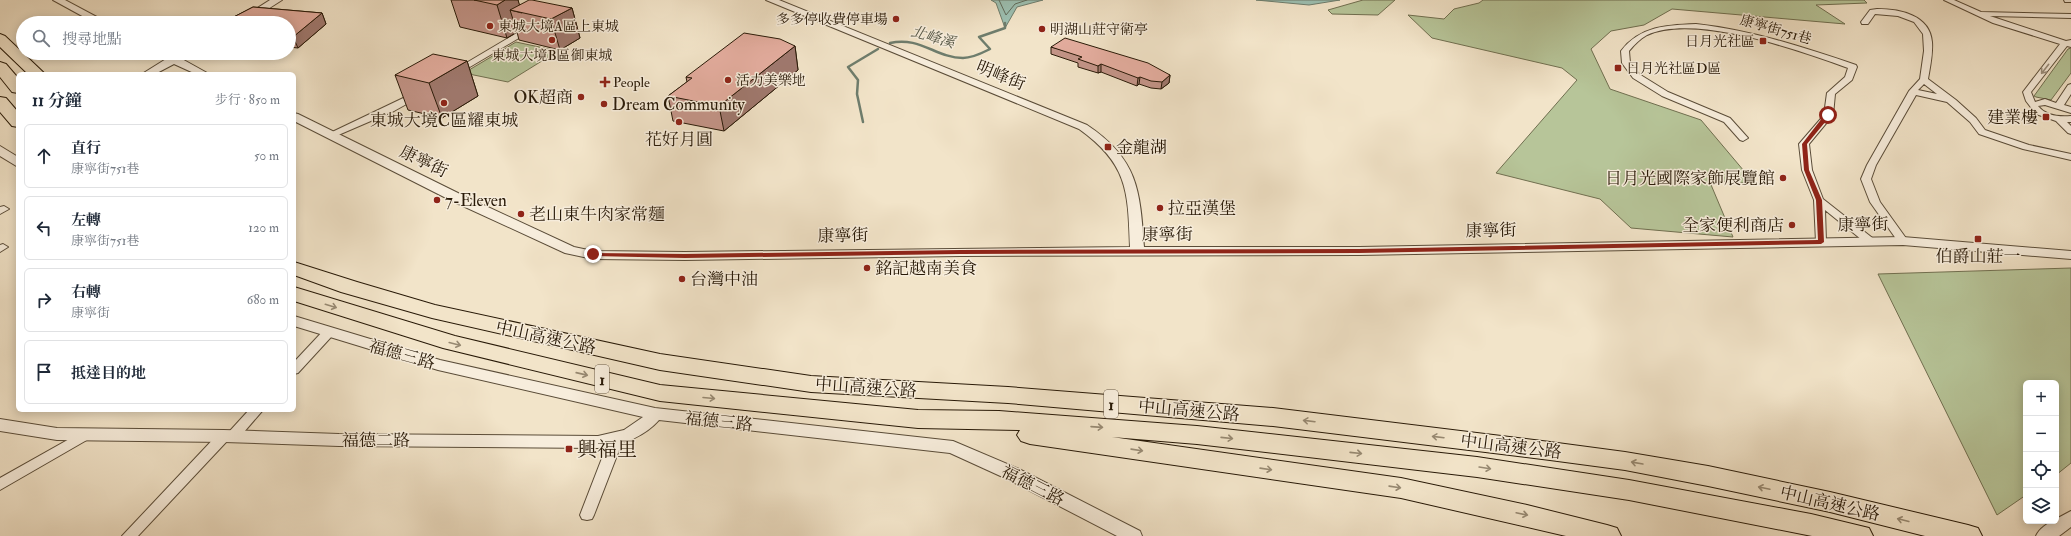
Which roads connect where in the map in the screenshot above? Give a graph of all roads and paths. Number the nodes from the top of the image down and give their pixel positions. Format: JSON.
{"nodes":[{"id":1,"x":58,"y":0,"type":"edge"},
{"id":2,"x":277,"y":0,"type":"edge"},
{"id":3,"x":771,"y":0,"type":"edge"},
{"id":4,"x":1948,"y":0,"type":"edge"},
{"id":5,"x":2068,"y":0,"type":"edge"},
{"id":6,"x":2071,"y":0,"type":"edge"},
{"id":7,"x":1977,"y":13,"type":"junction"},
{"id":8,"x":89,"y":16,"type":"edge"},
{"id":9,"x":251,"y":16,"type":"edge"},
{"id":10,"x":2071,"y":16,"type":"edge"},
{"id":11,"x":1865,"y":22,"type":"dead end"},
{"id":12,"x":540,"y":24,"type":"edge"},
{"id":13,"x":0,"y":39,"type":"edge"},
{"id":14,"x":2069,"y":43,"type":"edge"},
{"id":15,"x":16,"y":54,"type":"edge"},
{"id":16,"x":22,"y":60,"type":"edge"},
{"id":17,"x":174,"y":60,"type":"joint"},
{"id":18,"x":0,"y":67,"type":"edge"},
{"id":19,"x":35,"y":72,"type":"edge"},
{"id":20,"x":151,"y":72,"type":"edge"},
{"id":21,"x":200,"y":72,"type":"edge"},
{"id":22,"x":449,"y":76,"type":"edge"},
{"id":23,"x":1924,"y":80,"type":"junction"},
{"id":24,"x":16,"y":86,"type":"edge"},
{"id":25,"x":2071,"y":87,"type":"edge"},
{"id":26,"x":423,"y":90,"type":"edge"},
{"id":27,"x":1914,"y":92,"type":"junction"},
{"id":28,"x":0,"y":102,"type":"edge"},
{"id":29,"x":1953,"y":102,"type":"junction"},
{"id":30,"x":2033,"y":105,"type":"junction"},
{"id":31,"x":2059,"y":105,"type":"junction"},
{"id":32,"x":2071,"y":110,"type":"edge"},
{"id":33,"x":296,"y":117,"type":"edge"},
{"id":34,"x":2059,"y":118,"type":"junction"},
{"id":35,"x":2071,"y":119,"type":"edge"},
{"id":36,"x":16,"y":120,"type":"edge"},
{"id":37,"x":2071,"y":131,"type":"edge"},
{"id":38,"x":333,"y":134,"type":"junction"},
{"id":39,"x":1743,"y":138,"type":"dead end"},
{"id":40,"x":6,"y":153,"type":"edge"},
{"id":41,"x":2071,"y":157,"type":"edge"},
{"id":42,"x":16,"y":161,"type":"edge"},
{"id":43,"x":1819,"y":200,"type":"junction"},
{"id":44,"x":1903,"y":241,"type":"junction"},
{"id":45,"x":1821,"y":242,"type":"junction"},
{"id":46,"x":1871,"y":242,"type":"junction"},
{"id":47,"x":1137,"y":252,"type":"junction"},
{"id":48,"x":2071,"y":255,"type":"edge"},
{"id":49,"x":296,"y":257,"type":"edge"},
{"id":50,"x":304,"y":266,"type":"edge"},
{"id":51,"x":296,"y":295,"type":"edge"},
{"id":52,"x":296,"y":322,"type":"edge"},
{"id":53,"x":328,"y":333,"type":"junction"},
{"id":54,"x":296,"y":368,"type":"edge"},
{"id":55,"x":255,"y":412,"type":"edge"},
{"id":56,"x":655,"y":414,"type":"junction"},
{"id":57,"x":918,"y":420,"type":"junction"},
{"id":58,"x":0,"y":425,"type":"edge"},
{"id":59,"x":87,"y":434,"type":"junction"},
{"id":60,"x":229,"y":436,"type":"junction"},
{"id":61,"x":616,"y":440,"type":"junction"},
{"id":62,"x":0,"y":485,"type":"edge"},
{"id":63,"x":587,"y":515,"type":"dead end"},
{"id":64,"x":2071,"y":518,"type":"edge"},
{"id":65,"x":128,"y":536,"type":"edge"},
{"id":66,"x":1133,"y":536,"type":"edge"},
{"id":67,"x":1607,"y":536,"type":"edge"},
{"id":68,"x":1859,"y":536,"type":"edge"},
{"id":69,"x":1968,"y":536,"type":"edge"},
{"id":70,"x":2045,"y":536,"type":"edge"}],
"edges":[{"from":1,"to":8,"type":"street"},
{"from":2,"to":9,"type":"street"},
{"from":3,"to":47,"type":"street","name":"明峰街"},
{"from":4,"to":7,"type":"street"},
{"from":5,"to":6,"type":"street"},
{"from":7,"to":10,"type":"street"},
{"from":7,"to":14,"type":"street"},
{"from":11,"to":23,"type":"street"},
{"from":12,"to":22,"type":"street"},
{"from":13,"to":15,"type":"highway"},
{"from":14,"to":30,"type":"street","one_way":true},
{"from":16,"to":19,"type":"highway"},
{"from":17,"to":20,"type":"street"},
{"from":17,"to":21,"type":"street"},
{"from":18,"to":24,"type":"highway"},
{"from":23,"to":27,"type":"street"},
{"from":23,"to":29,"type":"street"},
{"from":25,"to":31,"type":"street"},
{"from":26,"to":38,"type":"street"},
{"from":27,"to":29,"type":"street"},
{"from":27,"to":44,"type":"street"},
{"from":28,"to":36,"type":"highway"},
{"from":29,"to":41,"type":"street"},
{"from":30,"to":31,"type":"street"},
{"from":30,"to":34,"type":"street"},
{"from":31,"to":32,"type":"street"},
{"from":33,"to":38,"type":"street","name":"康寧街"},
{"from":34,"to":35,"type":"street"},
{"from":34,"to":37,"type":"street"},
{"from":38,"to":47,"type":"street","name":"康寧街"},
{"from":39,"to":43,"type":"street","name":"康寧街751巷"},
{"from":40,"to":42,"type":"street"},
{"from":43,"to":45,"type":"street","name":"康寧街751巷"},
{"from":43,"to":46,"type":"street","name":"康寧街751巷"},
{"from":44,"to":46,"type":"street","name":"康寧街"},
{"from":44,"to":48,"type":"street","name":"康寧街"},
{"from":45,"to":46,"type":"street","name":"康寧街"},
{"from":45,"to":47,"type":"street","name":"康寧街"},
{"from":49,"to":50,"type":"highway","number":"1"},
{"from":69,"to":50,"type":"highway","name":"中山高速公路","number":"1","one_way":true},
{"from":51,"to":57,"type":"highway","name":"中山高速公路","number":"1","one_way":true},
{"from":52,"to":53,"type":"street","name":"福德三路"},
{"from":53,"to":54,"type":"street"},
{"from":53,"to":56,"type":"street","name":"福德三路"},
{"from":55,"to":60,"type":"street"},
{"from":56,"to":61,"type":"street","name":"福德二路"},
{"from":56,"to":66,"type":"street","name":"福德三路"},
{"from":57,"to":67,"type":"highway","one_way":true},
{"from":57,"to":68,"type":"highway","name":"中山高速公路","number":"1","one_way":true},
{"from":58,"to":59,"type":"street","name":"福德二路"},
{"from":59,"to":60,"type":"street","name":"福德二路"},
{"from":59,"to":62,"type":"street"},
{"from":60,"to":61,"type":"street","name":"福德二路"},
{"from":60,"to":65,"type":"street"},
{"from":61,"to":63,"type":"street"},
{"from":64,"to":70,"type":"street"}]}
